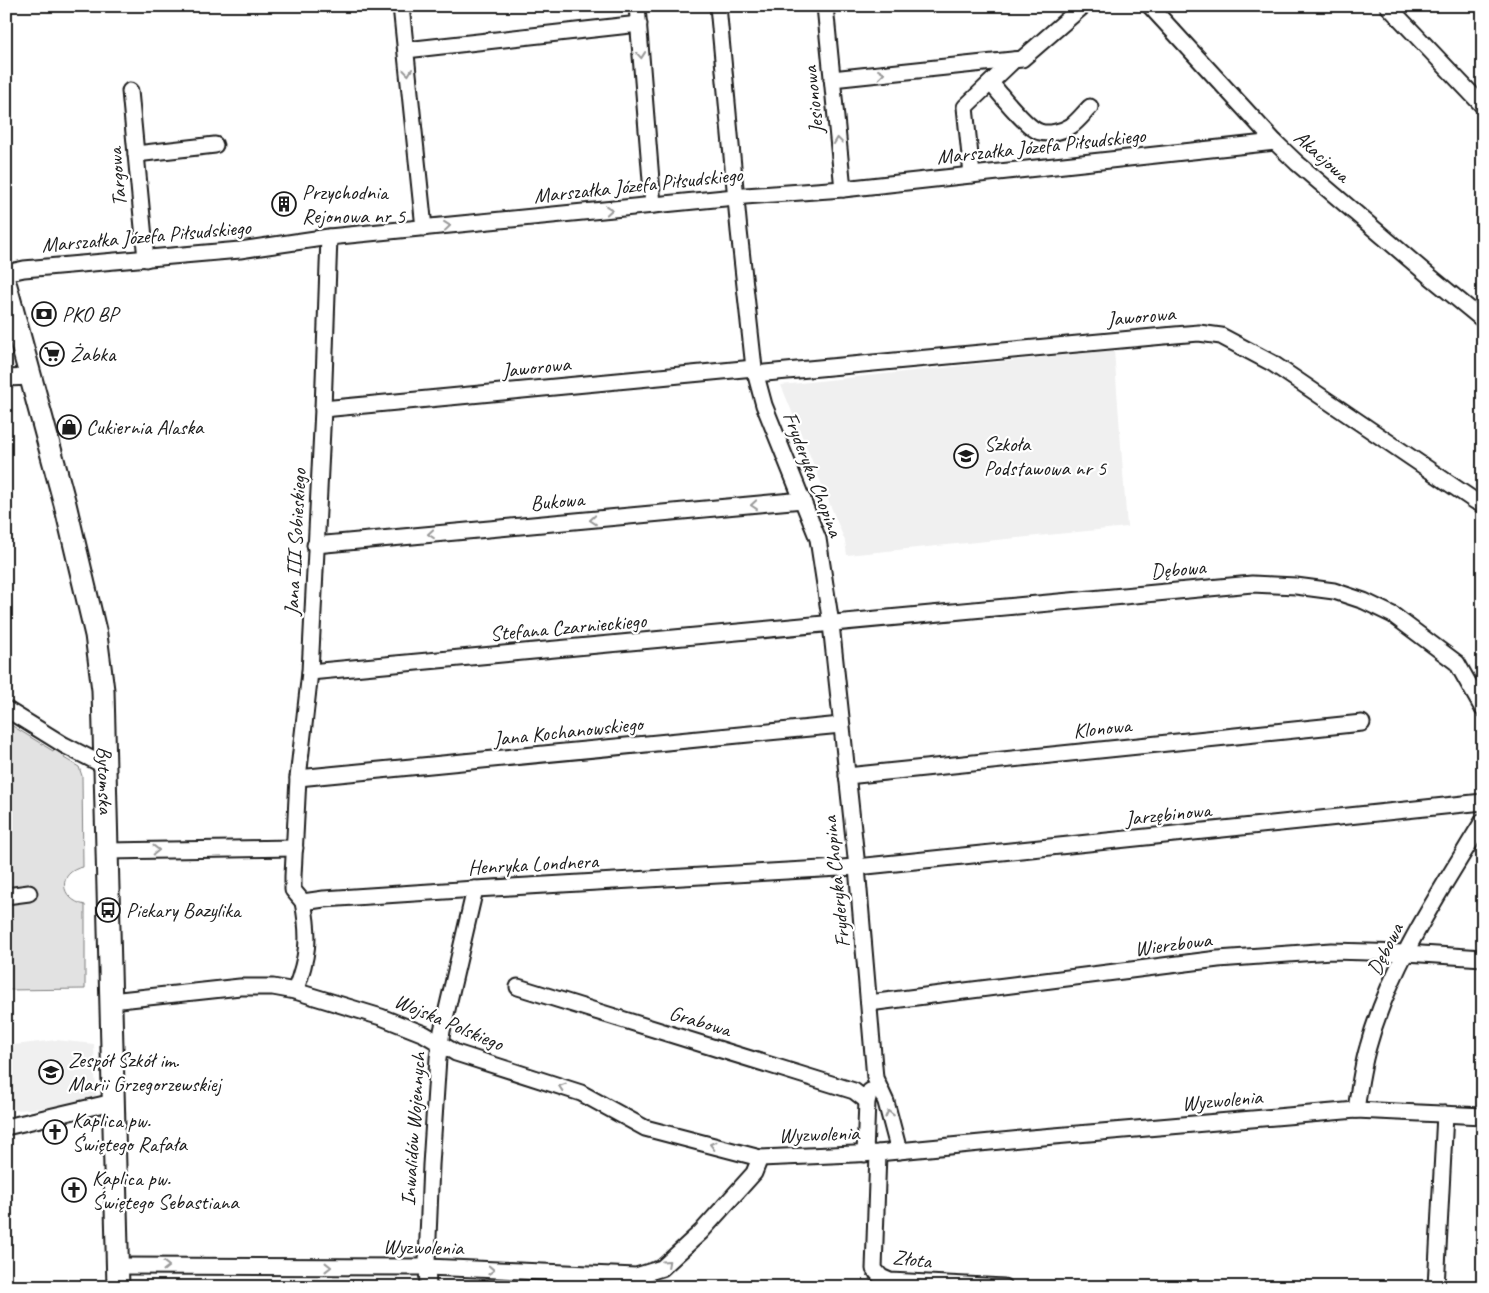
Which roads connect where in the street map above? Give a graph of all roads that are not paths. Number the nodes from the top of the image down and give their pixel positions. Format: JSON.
{"nodes":[{"id":1,"x":401,"y":6,"type":"edge"},
{"id":2,"x":637,"y":6,"type":"edge"},
{"id":3,"x":718,"y":6,"type":"edge"},
{"id":4,"x":825,"y":6,"type":"edge"},
{"id":5,"x":1083,"y":6,"type":"edge"},
{"id":6,"x":1150,"y":6,"type":"edge"},
{"id":7,"x":1388,"y":6,"type":"edge"},
{"id":8,"x":639,"y":24,"type":"junction"},
{"id":9,"x":406,"y":50,"type":"junction"},
{"id":10,"x":1014,"y":60,"type":"junction"},
{"id":11,"x":832,"y":79,"type":"junction"},
{"id":12,"x":991,"y":83,"type":"junction"},
{"id":13,"x":130,"y":91,"type":"dead end"},
{"id":14,"x":1483,"y":106,"type":"edge"},
{"id":15,"x":1090,"y":107,"type":"dead end"},
{"id":16,"x":1275,"y":142,"type":"junction"},
{"id":17,"x":215,"y":145,"type":"dead end"},
{"id":18,"x":136,"y":154,"type":"junction"},
{"id":19,"x":972,"y":175,"type":"junction"},
{"id":20,"x":843,"y":189,"type":"junction"},
{"id":21,"x":736,"y":198,"type":"junction"},
{"id":22,"x":653,"y":205,"type":"junction"},
{"id":23,"x":424,"y":228,"type":"junction"},
{"id":24,"x":329,"y":237,"type":"junction"},
{"id":25,"x":146,"y":259,"type":"junction"},
{"id":26,"x":6,"y":273,"type":"edge"},
{"id":27,"x":6,"y":286,"type":"edge"},
{"id":28,"x":1483,"y":320,"type":"edge"},
{"id":29,"x":754,"y":371,"type":"junction"},
{"id":30,"x":31,"y":377,"type":"junction"},
{"id":31,"x":6,"y":378,"type":"edge"},
{"id":32,"x":323,"y":409,"type":"junction"},
{"id":33,"x":803,"y":500,"type":"junction"},
{"id":34,"x":1483,"y":505,"type":"edge"},
{"id":35,"x":315,"y":545,"type":"junction"},
{"id":36,"x":831,"y":624,"type":"junction"},
{"id":37,"x":310,"y":672,"type":"junction"},
{"id":38,"x":6,"y":709,"type":"edge"},
{"id":39,"x":1483,"y":709,"type":"edge"},
{"id":40,"x":1362,"y":723,"type":"dead end"},
{"id":41,"x":841,"y":725,"type":"junction"},
{"id":42,"x":105,"y":766,"type":"junction"},
{"id":43,"x":847,"y":776,"type":"junction"},
{"id":44,"x":298,"y":778,"type":"junction"},
{"id":45,"x":1483,"y":802,"type":"edge"},
{"id":46,"x":1483,"y":820,"type":"edge"},
{"id":47,"x":295,"y":848,"type":"junction"},
{"id":48,"x":107,"y":851,"type":"junction"},
{"id":49,"x":857,"y":867,"type":"junction"},
{"id":50,"x":475,"y":889,"type":"junction"},
{"id":51,"x":29,"y":893,"type":"dead end"},
{"id":52,"x":6,"y":896,"type":"edge"},
{"id":53,"x":302,"y":902,"type":"junction"},
{"id":54,"x":1406,"y":953,"type":"junction"},
{"id":55,"x":1483,"y":958,"type":"edge"},
{"id":56,"x":518,"y":987,"type":"dead end"},
{"id":57,"x":295,"y":991,"type":"junction"},
{"id":58,"x":111,"y":1001,"type":"junction"},
{"id":59,"x":869,"y":1003,"type":"junction"},
{"id":60,"x":440,"y":1044,"type":"junction"},
{"id":61,"x":875,"y":1078,"type":"junction"},
{"id":62,"x":867,"y":1101,"type":"junction"},
{"id":63,"x":113,"y":1102,"type":"junction"},
{"id":64,"x":1356,"y":1110,"type":"junction"},
{"id":65,"x":1445,"y":1114,"type":"junction"},
{"id":66,"x":1483,"y":1116,"type":"edge"},
{"id":67,"x":6,"y":1127,"type":"edge"},
{"id":68,"x":6,"y":1141,"type":"edge"},
{"id":69,"x":899,"y":1151,"type":"junction"},
{"id":70,"x":871,"y":1154,"type":"junction"},
{"id":71,"x":760,"y":1158,"type":"junction"},
{"id":72,"x":117,"y":1266,"type":"junction"},
{"id":73,"x":427,"y":1267,"type":"junction"},
{"id":74,"x":118,"y":1287,"type":"edge"},
{"id":75,"x":428,"y":1287,"type":"edge"},
{"id":76,"x":1004,"y":1287,"type":"edge"},
{"id":77,"x":1436,"y":1287,"type":"edge"}],
"edges":[{"from":1,"to":9,"type":"street"},
{"from":2,"to":8,"type":"street"},
{"from":3,"to":21,"type":"street","name":"Fryderyka Chopina"},
{"from":4,"to":11,"type":"street","name":"Jesionowa"},
{"from":5,"to":10,"type":"street"},
{"from":6,"to":16,"type":"street","name":"Akacjowa"},
{"from":7,"to":14,"type":"street"},
{"from":8,"to":9,"type":"street"},
{"from":8,"to":22,"type":"street","one_way":true},
{"from":9,"to":23,"type":"street","one_way":true},
{"from":11,"to":10,"type":"street","one_way":true},
{"from":10,"to":12,"type":"street"},
{"from":20,"to":11,"type":"street","name":"Jesionowa","one_way":true},
{"from":12,"to":15,"type":"street"},
{"from":12,"to":19,"type":"street"},
{"from":13,"to":18,"type":"street","name":"Targowa"},
{"from":16,"to":19,"type":"street","name":"Marszałka Józefa Piłsudskiego"},
{"from":16,"to":28,"type":"street","name":"Akacjowa"},
{"from":17,"to":18,"type":"street"},
{"from":18,"to":25,"type":"street","name":"Targowa"},
{"from":19,"to":20,"type":"street","name":"Marszałka Józefa Piłsudskiego"},
{"from":20,"to":21,"type":"street","name":"Marszałka Józefa Piłsudskiego"},
{"from":21,"to":22,"type":"street","name":"Marszałka Józefa Piłsudskiego"},
{"from":21,"to":29,"type":"street","name":"Fryderyka Chopina"},
{"from":23,"to":22,"type":"street","name":"Marszałka Józefa Piłsudskiego","one_way":true},
{"from":23,"to":24,"type":"street","name":"Marszałka Józefa Piłsudskiego"},
{"from":24,"to":25,"type":"street","name":"Marszałka Józefa Piłsudskiego"},
{"from":24,"to":32,"type":"street","name":"Jana III Sobieskiego"},
{"from":25,"to":26,"type":"street","name":"Marszałka Józefa Piłsudskiego"},
{"from":27,"to":30,"type":"street","name":"Bytomska"},
{"from":29,"to":32,"type":"street","name":"Jaworowa"},
{"from":29,"to":33,"type":"street","name":"Fryderyka Chopina"},
{"from":29,"to":34,"type":"street","name":"Jaworowa"},
{"from":30,"to":31,"type":"street"},
{"from":30,"to":42,"type":"street","name":"Bytomska"},
{"from":32,"to":35,"type":"street","name":"Jana III Sobieskiego"},
{"from":33,"to":35,"type":"street","name":"Bukowa","one_way":true},
{"from":33,"to":36,"type":"street","name":"Fryderyka Chopina"},
{"from":35,"to":37,"type":"street","name":"Jana III Sobieskiego"},
{"from":36,"to":37,"type":"street","name":"Stefana Czarnieckiego"},
{"from":36,"to":39,"type":"street","name":"Dębowa"},
{"from":36,"to":41,"type":"street","name":"Fryderyka Chopina"},
{"from":37,"to":44,"type":"street","name":"Jana III Sobieskiego"},
{"from":38,"to":42,"type":"street"},
{"from":40,"to":43,"type":"street","name":"Klonowa"},
{"from":41,"to":43,"type":"street","name":"Fryderyka Chopina"},
{"from":41,"to":44,"type":"street","name":"Jana Kochanowskiego"},
{"from":42,"to":48,"type":"street","name":"Bytomska"},
{"from":43,"to":49,"type":"street","name":"Fryderyka Chopina"},
{"from":44,"to":47,"type":"street","name":"Jana III Sobieskiego"},
{"from":45,"to":49,"type":"street","name":"Jarzębinowa"},
{"from":46,"to":54,"type":"street","name":"Dębowa"},
{"from":48,"to":47,"type":"street","one_way":true},
{"from":47,"to":53,"type":"street","name":"Jana III Sobieskiego"},
{"from":48,"to":58,"type":"street","name":"Bytomska"},
{"from":49,"to":50,"type":"street","name":"Henryka Londnera"},
{"from":49,"to":59,"type":"street","name":"Fryderyka Chopina"},
{"from":50,"to":53,"type":"street","name":"Henryka Londnera"},
{"from":50,"to":60,"type":"street","name":"Inwalidów Wojennych"},
{"from":51,"to":52,"type":"street"},
{"from":53,"to":57,"type":"street"},
{"from":54,"to":55,"type":"street","name":"Wierzbowa"},
{"from":54,"to":59,"type":"street","name":"Wierzbowa"},
{"from":54,"to":64,"type":"street","name":"Dębowa"},
{"from":56,"to":62,"type":"street","name":"Grabowa"},
{"from":57,"to":58,"type":"street","name":"Wojska Polskiego"},
{"from":57,"to":60,"type":"street","name":"Wojska Polskiego"},
{"from":58,"to":63,"type":"street","name":"Bytomska"},
{"from":59,"to":61,"type":"street","name":"Fryderyka Chopina"},
{"from":71,"to":60,"type":"street","name":"Wojska Polskiego","one_way":true},
{"from":60,"to":73,"type":"street","name":"Inwalidów Wojennych"},
{"from":61,"to":62,"type":"street","name":"Fryderyka Chopina"},
{"from":69,"to":61,"type":"street","name":"Fryderyka Chopina","one_way":true},
{"from":62,"to":70,"type":"street","name":"Fryderyka Chopina"},
{"from":63,"to":67,"type":"street"},
{"from":63,"to":72,"type":"street","name":"Bytomska"},
{"from":64,"to":65,"type":"street","name":"Wyzwolenia"},
{"from":64,"to":69,"type":"street","name":"Wyzwolenia"},
{"from":65,"to":66,"type":"street","name":"Wyzwolenia"},
{"from":65,"to":77,"type":"street"},
{"from":67,"to":68,"type":"street"},
{"from":69,"to":70,"type":"street","name":"Wyzwolenia"},
{"from":70,"to":71,"type":"street","name":"Wyzwolenia"},
{"from":70,"to":76,"type":"street","name":"Złota"},
{"from":73,"to":71,"type":"street","name":"Wyzwolenia","one_way":true},
{"from":72,"to":73,"type":"street","name":"Wyzwolenia","one_way":true},
{"from":72,"to":74,"type":"street","name":"Bytomska"},
{"from":73,"to":75,"type":"street","name":"Inwalidów Wojennych"}]}
